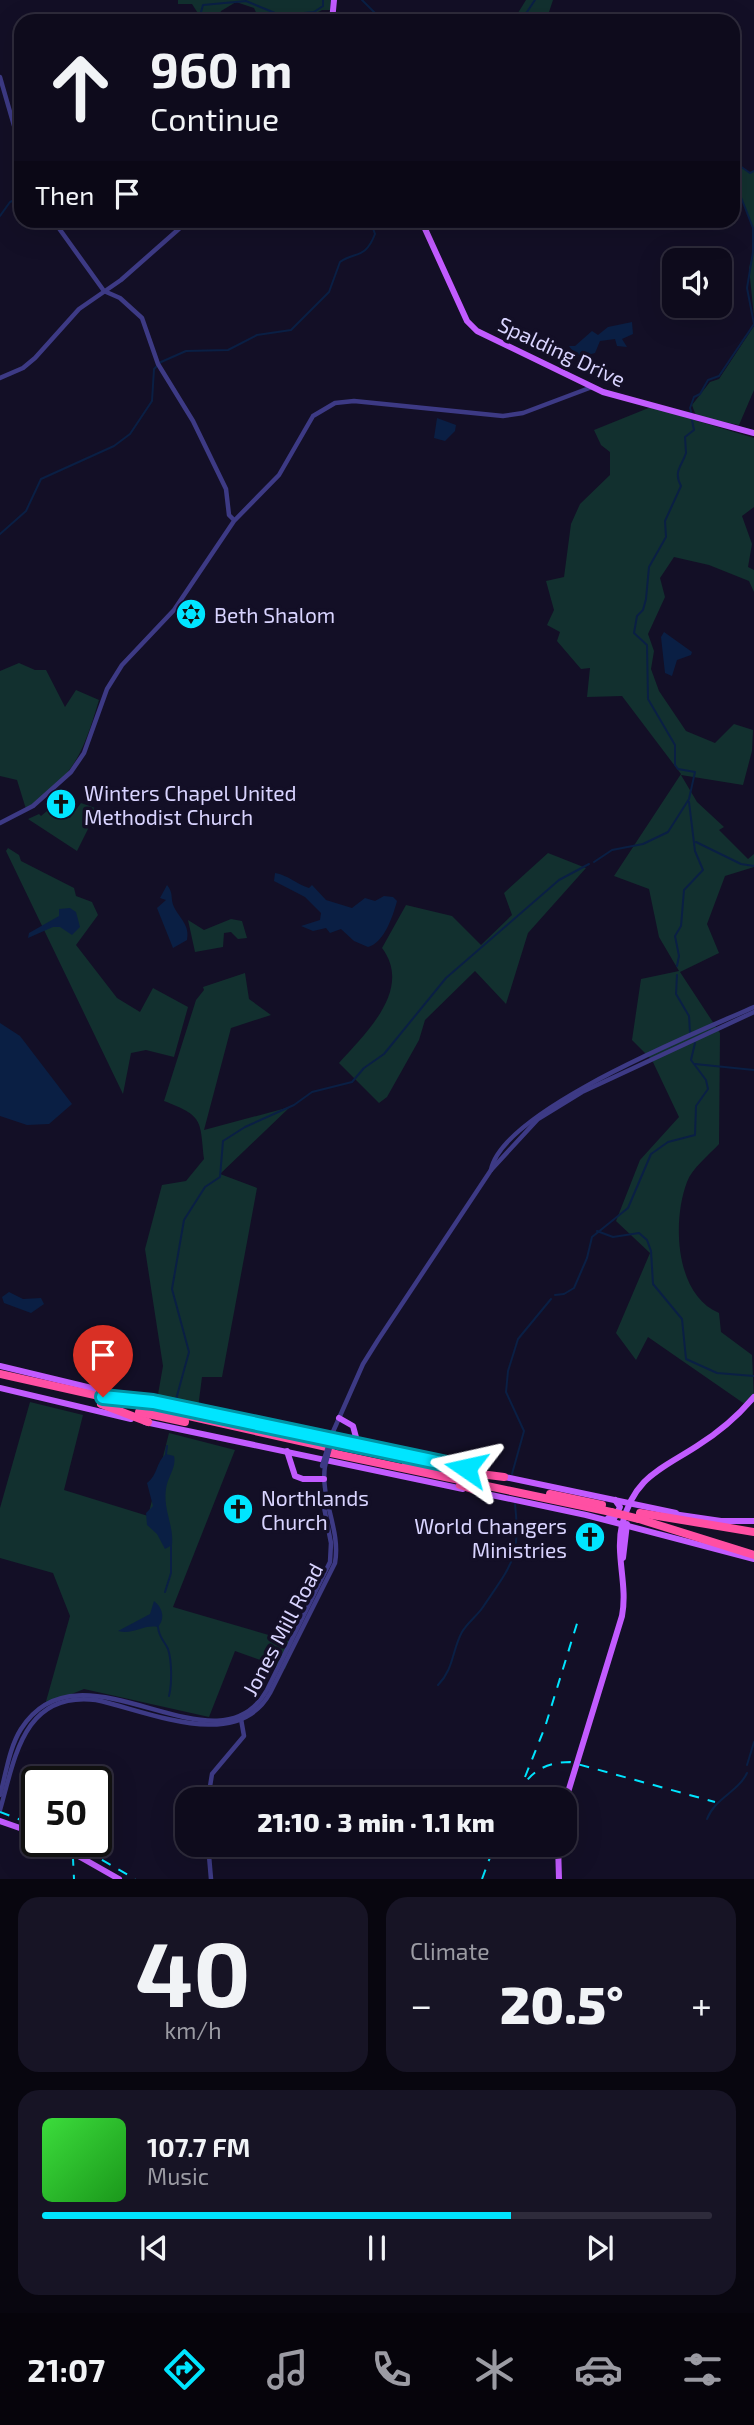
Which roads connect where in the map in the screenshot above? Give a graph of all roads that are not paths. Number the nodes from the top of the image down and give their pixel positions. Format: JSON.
{"nodes":[{"id":1,"x":0,"y":78,"type":"edge"},
{"id":2,"x":14,"y":126,"type":"edge"},
{"id":3,"x":59,"y":228,"type":"edge"},
{"id":4,"x":179,"y":228,"type":"edge"},
{"id":5,"x":425,"y":228,"type":"edge"},
{"id":6,"x":104,"y":291,"type":"junction"},
{"id":7,"x":0,"y":378,"type":"edge"},
{"id":8,"x":593,"y":387,"type":"junction"},
{"id":9,"x":754,"y":433,"type":"edge"},
{"id":10,"x":234,"y":521,"type":"junction"},
{"id":11,"x":0,"y":823,"type":"edge"},
{"id":12,"x":754,"y":1009,"type":"edge"},
{"id":13,"x":0,"y":1366,"type":"edge"},
{"id":14,"x":0,"y":1374,"type":"edge"},
{"id":15,"x":0,"y":1380,"type":"edge"},
{"id":16,"x":0,"y":1388,"type":"edge"},
{"id":17,"x":754,"y":1397,"type":"edge"},
{"id":18,"x":98,"y":1401,"type":"junction"},
{"id":19,"x":147,"y":1401,"type":"junction"},
{"id":20,"x":342,"y":1410,"type":"junction"},
{"id":21,"x":339,"y":1418,"type":"junction"},
{"id":22,"x":148,"y":1422,"type":"junction"},
{"id":23,"x":347,"y":1422,"type":"junction"},
{"id":24,"x":356,"y":1437,"type":"junction"},
{"id":25,"x":349,"y":1445,"type":"junction"},
{"id":26,"x":364,"y":1448,"type":"junction"},
{"id":27,"x":285,"y":1450,"type":"junction"},
{"id":28,"x":331,"y":1451,"type":"junction"},
{"id":29,"x":299,"y":1453,"type":"junction"},
{"id":30,"x":291,"y":1461,"type":"junction"},
{"id":31,"x":419,"y":1466,"type":"junction"},
{"id":32,"x":428,"y":1474,"type":"junction"},
{"id":33,"x":321,"y":1475,"type":"junction"},
{"id":34,"x":504,"y":1477,"type":"junction"},
{"id":35,"x":645,"y":1479,"type":"junction"},
{"id":36,"x":640,"y":1491,"type":"junction"},
{"id":37,"x":481,"y":1492,"type":"junction"},
{"id":38,"x":327,"y":1503,"type":"junction"},
{"id":39,"x":616,"y":1504,"type":"junction"},
{"id":40,"x":648,"y":1507,"type":"junction"},
{"id":41,"x":676,"y":1513,"type":"junction"},
{"id":42,"x":586,"y":1515,"type":"junction"},
{"id":43,"x":626,"y":1516,"type":"junction"},
{"id":44,"x":640,"y":1516,"type":"junction"},
{"id":45,"x":754,"y":1521,"type":"edge"},
{"id":46,"x":639,"y":1529,"type":"junction"},
{"id":47,"x":754,"y":1529,"type":"edge"},
{"id":48,"x":333,"y":1540,"type":"junction"},
{"id":49,"x":624,"y":1554,"type":"junction"},
{"id":50,"x":754,"y":1557,"type":"edge"},
{"id":51,"x":622,"y":1563,"type":"junction"},
{"id":52,"x":241,"y":1719,"type":"junction"},
{"id":53,"x":210,"y":1787,"type":"edge"},
{"id":54,"x":570,"y":1787,"type":"edge"},
{"id":55,"x":0,"y":1795,"type":"edge"},
{"id":56,"x":0,"y":1810,"type":"edge"},
{"id":57,"x":0,"y":1821,"type":"edge"},
{"id":58,"x":21,"y":1828,"type":"edge"},
{"id":59,"x":79,"y":1857,"type":"edge"},
{"id":60,"x":209,"y":1857,"type":"edge"},
{"id":61,"x":558,"y":1857,"type":"edge"},
{"id":62,"x":114,"y":1878,"type":"edge"},
{"id":63,"x":211,"y":1879,"type":"edge"},
{"id":64,"x":559,"y":1879,"type":"edge"}],
"edges":[{"from":1,"to":2,"type":"street"},
{"from":3,"to":6,"type":"street"},
{"from":4,"to":6,"type":"street"},
{"from":5,"to":8,"type":"main road","name":"Spalding Drive"},
{"from":6,"to":7,"type":"street"},
{"from":6,"to":10,"type":"street"},
{"from":8,"to":9,"type":"main road","name":"Spalding Drive"},
{"from":8,"to":10,"type":"street"},
{"from":10,"to":11,"type":"street"},
{"from":12,"to":20,"type":"street"},
{"from":13,"to":19,"type":"main road"},
{"from":14,"to":18,"type":"highway"},
{"from":15,"to":18,"type":"highway"},
{"from":16,"to":22,"type":"main road"},
{"from":17,"to":35,"type":"main road"},
{"from":18,"to":19,"type":"highway"},
{"from":18,"to":22,"type":"highway"},
{"from":18,"to":28,"type":"highway"},
{"from":19,"to":25,"type":"main road"},
{"from":20,"to":21,"type":"street"},
{"from":20,"to":23,"type":"main road"},
{"from":21,"to":23,"type":"main road"},
{"from":21,"to":33,"type":"street","bridge":true},
{"from":22,"to":27,"type":"main road"},
{"from":23,"to":24,"type":"main road"},
{"from":24,"to":25,"type":"main road"},
{"from":24,"to":26,"type":"main road"},
{"from":25,"to":26,"type":"main road"},
{"from":26,"to":34,"type":"main road"},
{"from":27,"to":29,"type":"main road"},
{"from":27,"to":30,"type":"main road"},
{"from":28,"to":31,"type":"highway"},
{"from":28,"to":32,"type":"highway"},
{"from":29,"to":30,"type":"main road"},
{"from":29,"to":37,"type":"main road"},
{"from":30,"to":33,"type":"main road"},
{"from":31,"to":34,"type":"highway"},
{"from":31,"to":39,"type":"highway"},
{"from":32,"to":37,"type":"highway"},
{"from":32,"to":39,"type":"highway"},
{"from":33,"to":38,"type":"street","name":"Jones Mill Road"},
{"from":33,"to":38,"type":"street","name":"Jones Mill Road"},
{"from":33,"to":48,"type":"street","name":"Jones Mill Road"},
{"from":34,"to":39,"type":"main road"},
{"from":35,"to":36,"type":"main road"},
{"from":35,"to":39,"type":"main road"},
{"from":35,"to":43,"type":"main road"},
{"from":36,"to":40,"type":"main road"},
{"from":36,"to":43,"type":"main road"},
{"from":37,"to":42,"type":"main road"},
{"from":38,"to":48,"type":"street","name":"Jones Mill Road"},
{"from":39,"to":42,"type":"main road"},
{"from":39,"to":43,"type":"main road"},
{"from":39,"to":44,"type":"highway","bridge":true},
{"from":40,"to":41,"type":"main road"},
{"from":40,"to":43,"type":"main road"},
{"from":41,"to":43,"type":"main road"},
{"from":41,"to":45,"type":"main road"},
{"from":42,"to":43,"type":"main road"},
{"from":43,"to":46,"type":"main road"},
{"from":43,"to":46,"type":"main road"},
{"from":43,"to":49,"type":"main road"},
{"from":43,"to":51,"type":"main road"},
{"from":44,"to":47,"type":"highway"},
{"from":44,"to":50,"type":"highway"},
{"from":46,"to":49,"type":"main road"},
{"from":46,"to":50,"type":"main road"},
{"from":48,"to":52,"type":"street","name":"Jones Mill Road"},
{"from":49,"to":51,"type":"main road"},
{"from":51,"to":54,"type":"main road"},
{"from":52,"to":53,"type":"street","name":"Jones Mill Road"},
{"from":52,"to":55,"type":"street","name":"Jones Mill Road"},
{"from":52,"to":56,"type":"street","name":"Jones Mill Road"},
{"from":57,"to":58,"type":"main road"},
{"from":59,"to":62,"type":"main road"},
{"from":60,"to":63,"type":"street"},
{"from":61,"to":64,"type":"main road"}]}
